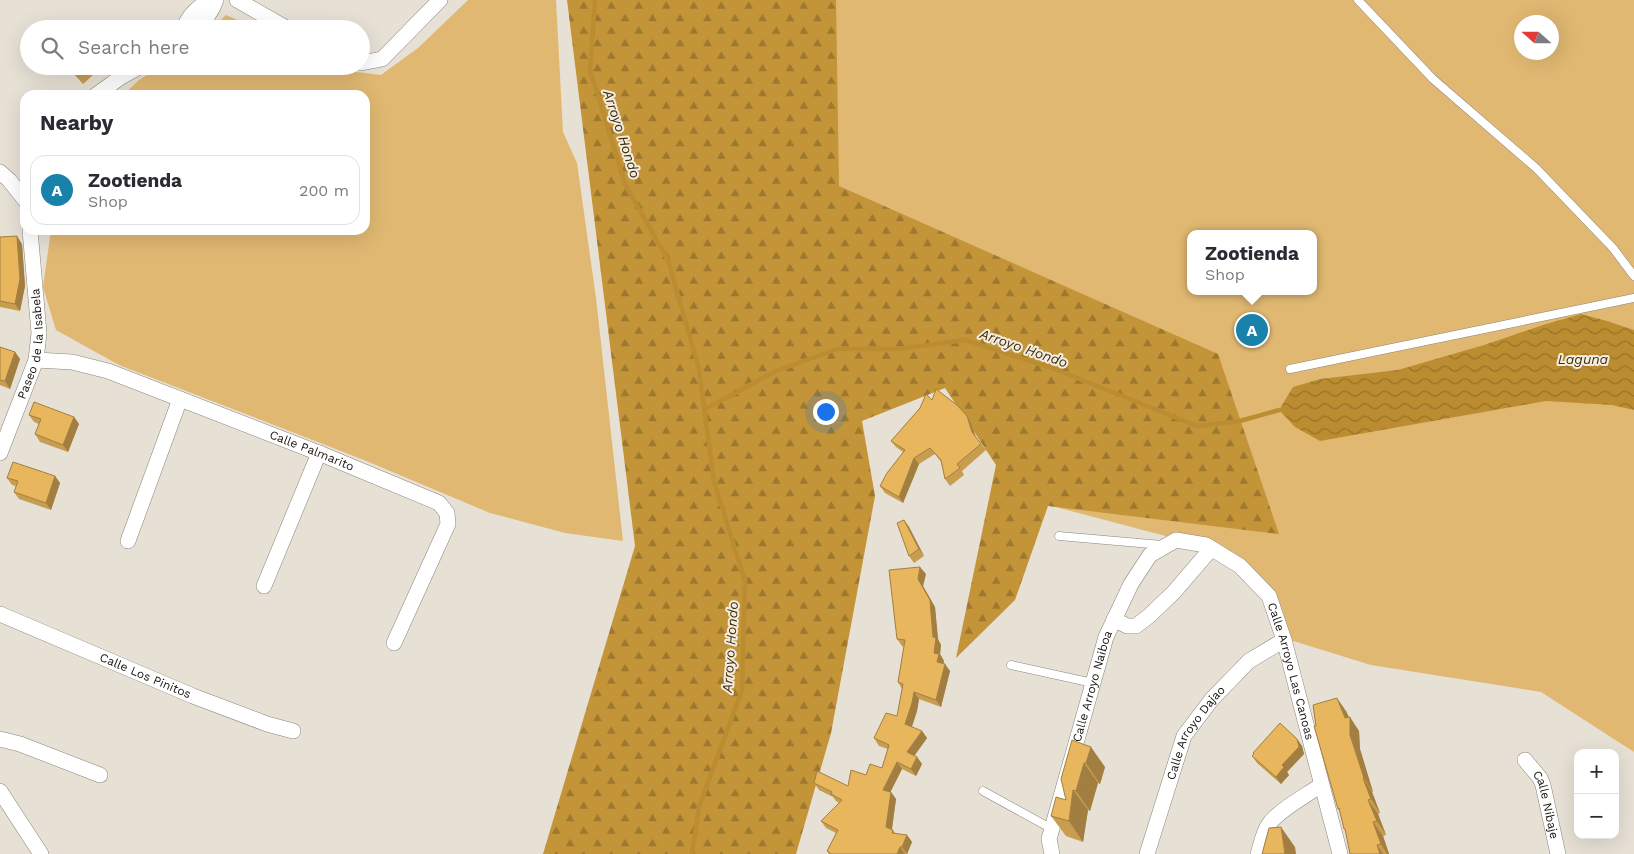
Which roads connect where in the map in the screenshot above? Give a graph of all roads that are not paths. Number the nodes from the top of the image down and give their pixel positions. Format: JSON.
{"nodes":[{"id":1,"x":212,"y":0,"type":"edge"},
{"id":2,"x":216,"y":0,"type":"edge"},
{"id":3,"x":237,"y":0,"type":"edge"},
{"id":4,"x":440,"y":0,"type":"edge"},
{"id":5,"x":1358,"y":0,"type":"edge"},
{"id":6,"x":187,"y":20,"type":"edge"},
{"id":7,"x":205,"y":20,"type":"edge"},
{"id":8,"x":272,"y":20,"type":"edge"},
{"id":9,"x":370,"y":61,"type":"edge"},
{"id":10,"x":125,"y":75,"type":"edge"},
{"id":11,"x":103,"y":90,"type":"edge"},
{"id":12,"x":0,"y":172,"type":"edge"},
{"id":13,"x":20,"y":194,"type":"edge"},
{"id":14,"x":30,"y":235,"type":"edge"},
{"id":15,"x":1634,"y":276,"type":"edge"},
{"id":16,"x":1634,"y":298,"type":"edge"},
{"id":17,"x":36,"y":360,"type":"junction"},
{"id":18,"x":1290,"y":369,"type":"dead end"},
{"id":19,"x":180,"y":399,"type":"junction"},
{"id":20,"x":0,"y":453,"type":"edge"},
{"id":21,"x":319,"y":453,"type":"junction"},
{"id":22,"x":1059,"y":536,"type":"dead end"},
{"id":23,"x":128,"y":541,"type":"dead end"},
{"id":24,"x":1172,"y":542,"type":"junction"},
{"id":25,"x":1211,"y":549,"type":"junction"},
{"id":26,"x":264,"y":586,"type":"dead end"},
{"id":27,"x":0,"y":614,"type":"edge"},
{"id":28,"x":1114,"y":619,"type":"junction"},
{"id":29,"x":1284,"y":640,"type":"junction"},
{"id":30,"x":394,"y":643,"type":"dead end"},
{"id":31,"x":1011,"y":665,"type":"dead end"},
{"id":32,"x":1093,"y":683,"type":"junction"},
{"id":33,"x":293,"y":730,"type":"dead end"},
{"id":34,"x":0,"y":738,"type":"edge"},
{"id":35,"x":1525,"y":760,"type":"dead end"},
{"id":36,"x":100,"y":776,"type":"dead end"},
{"id":37,"x":1321,"y":786,"type":"junction"},
{"id":38,"x":983,"y":791,"type":"dead end"},
{"id":39,"x":0,"y":792,"type":"edge"},
{"id":40,"x":1052,"y":829,"type":"junction"},
{"id":41,"x":41,"y":854,"type":"edge"},
{"id":42,"x":1052,"y":854,"type":"edge"},
{"id":43,"x":1147,"y":854,"type":"edge"},
{"id":44,"x":1258,"y":854,"type":"edge"},
{"id":45,"x":1340,"y":854,"type":"edge"},
{"id":46,"x":1558,"y":854,"type":"edge"}],
"edges":[{"from":1,"to":6,"type":"street"},
{"from":2,"to":7,"type":"street"},
{"from":3,"to":8,"type":"street"},
{"from":4,"to":9,"type":"street"},
{"from":5,"to":15,"type":"lane"},
{"from":10,"to":11,"type":"street"},
{"from":12,"to":13,"type":"street"},
{"from":14,"to":17,"type":"street","name":"Paseo de la Isabela"},
{"from":16,"to":18,"type":"lane"},
{"from":17,"to":19,"type":"street","name":"Calle Palmarito"},
{"from":17,"to":20,"type":"street","name":"Paseo de la Isabela"},
{"from":19,"to":21,"type":"street","name":"Calle Palmarito"},
{"from":19,"to":23,"type":"street"},
{"from":21,"to":26,"type":"street"},
{"from":21,"to":30,"type":"street","name":"Calle Palmarito"},
{"from":22,"to":24,"type":"lane"},
{"from":24,"to":25,"type":"street","name":"Calle Arroyo Las Canoas"},
{"from":24,"to":28,"type":"street","name":"Calle Arroyo Naiboa"},
{"from":25,"to":28,"type":"street"},
{"from":25,"to":29,"type":"street","name":"Calle Arroyo Las Canoas"},
{"from":27,"to":33,"type":"street","name":"Calle Los Pinitos"},
{"from":28,"to":32,"type":"street","name":"Calle Arroyo Naiboa"},
{"from":29,"to":37,"type":"street","name":"Calle Arroyo Las Canoas"},
{"from":29,"to":43,"type":"street","name":"Calle Arroyo Dajao"},
{"from":31,"to":32,"type":"lane"},
{"from":32,"to":40,"type":"street","name":"Calle Arroyo Naiboa"},
{"from":34,"to":36,"type":"street"},
{"from":35,"to":46,"type":"street","name":"Calle Nibaje"},
{"from":37,"to":44,"type":"street"},
{"from":37,"to":45,"type":"street","name":"Calle Arroyo Las Canoas"},
{"from":38,"to":40,"type":"lane"},
{"from":39,"to":41,"type":"street"},
{"from":40,"to":42,"type":"street","name":"Calle Arroyo Naiboa"}]}
